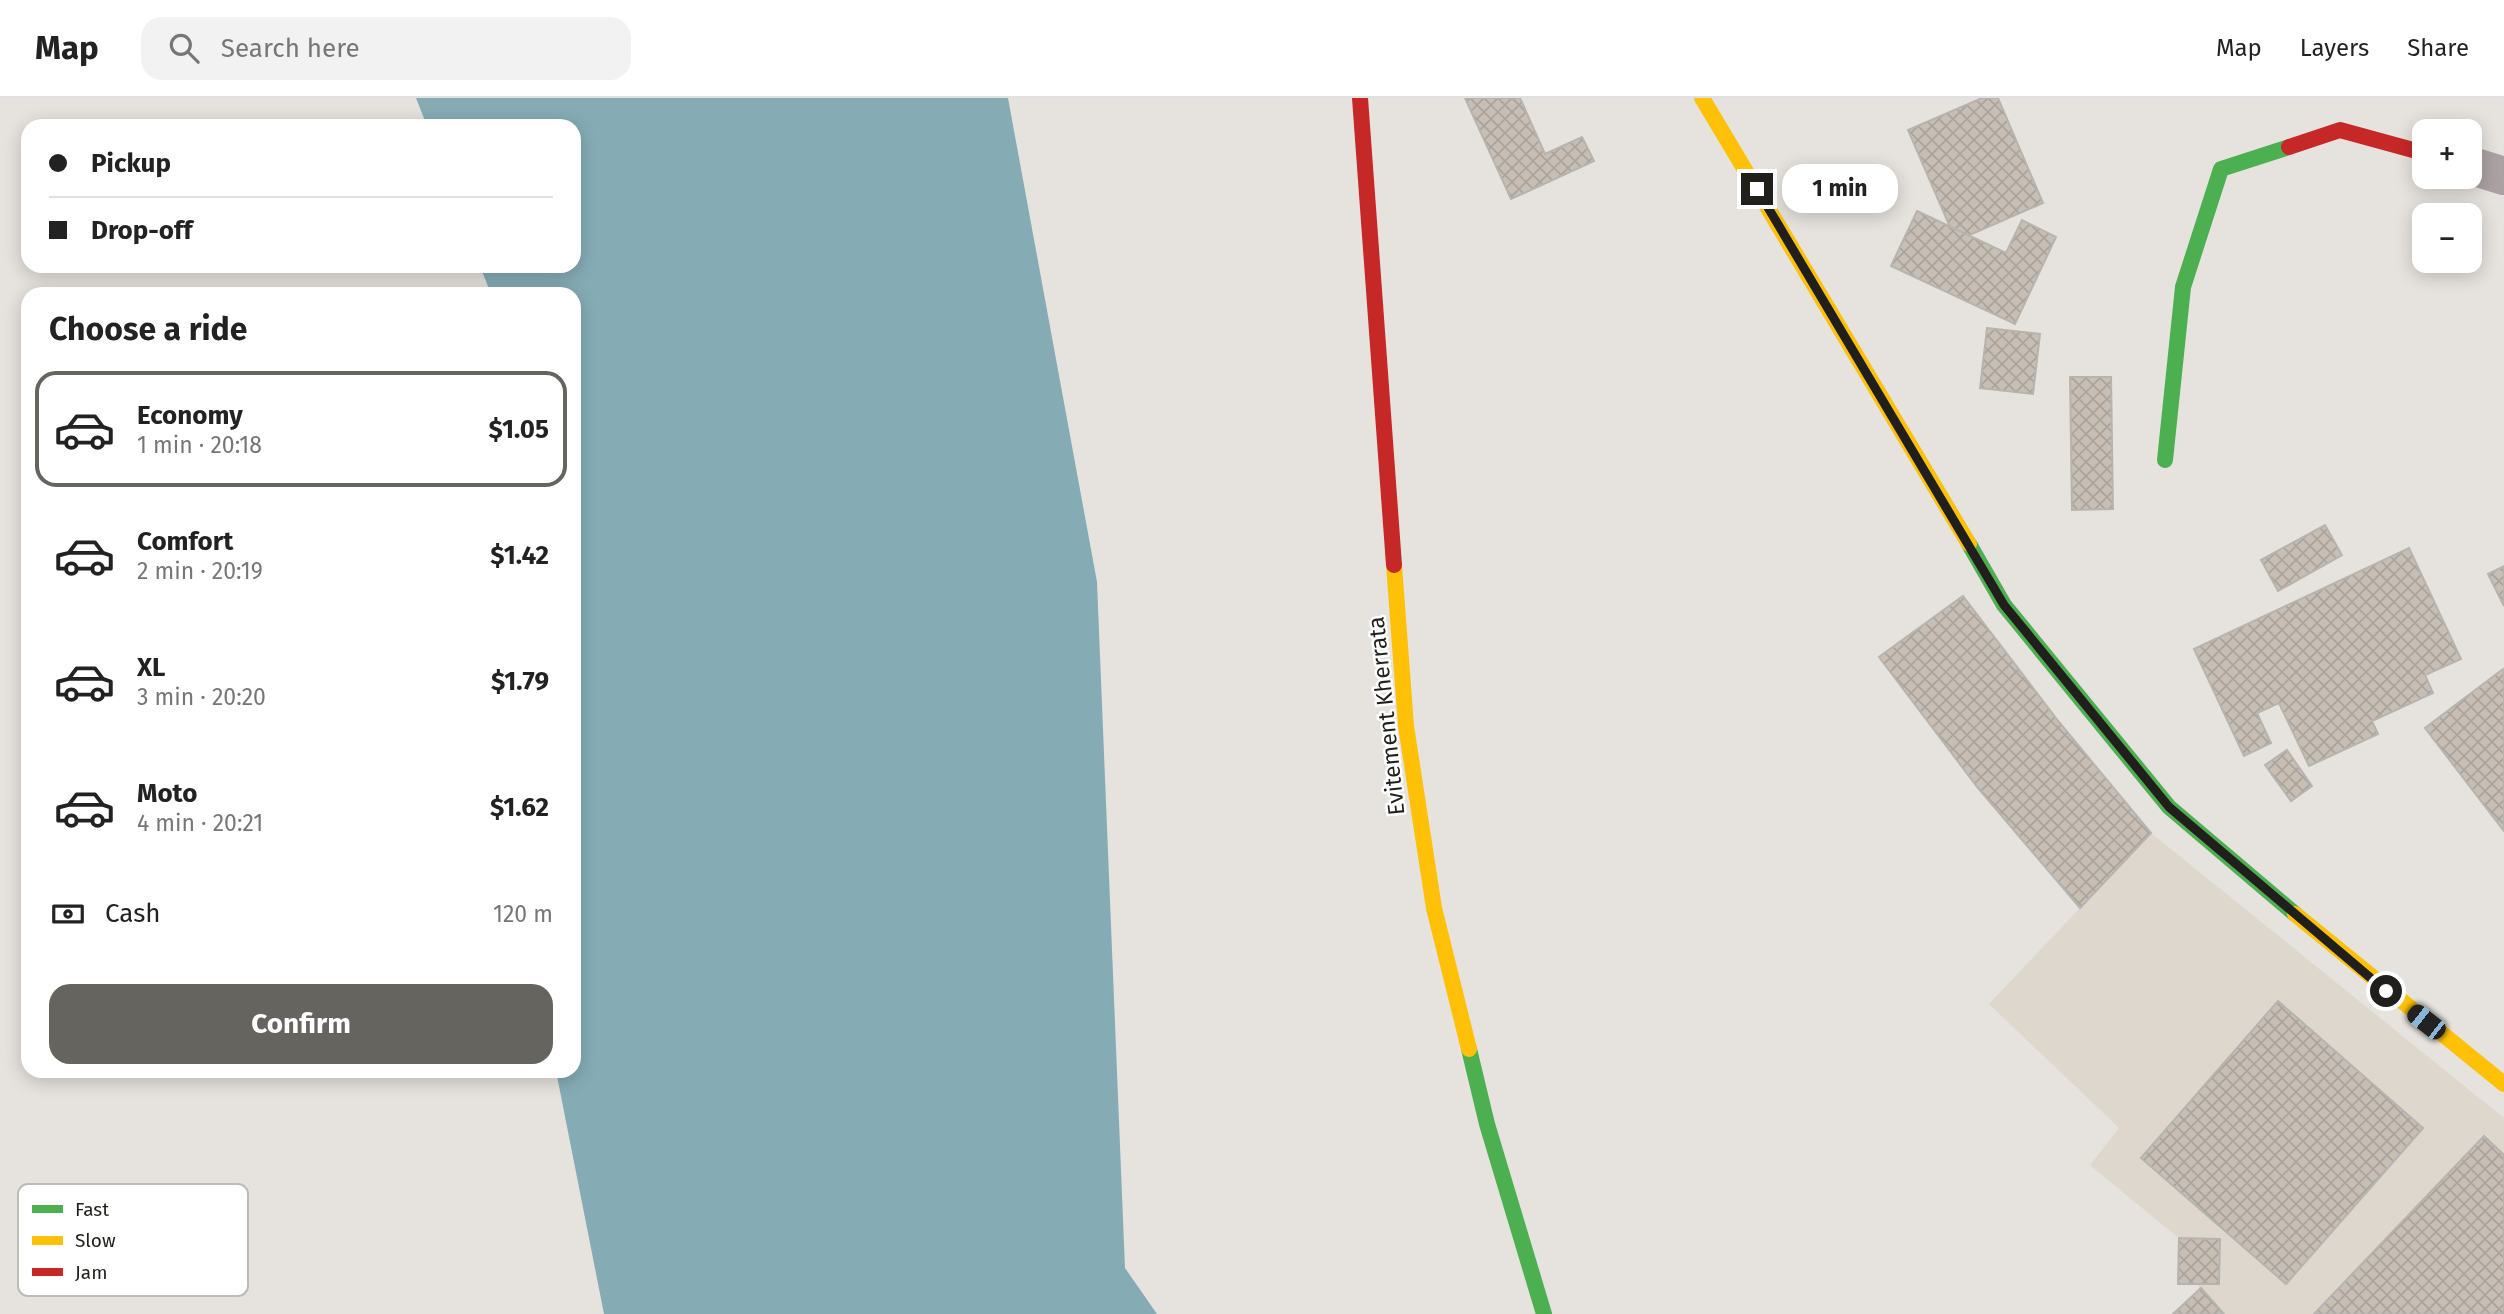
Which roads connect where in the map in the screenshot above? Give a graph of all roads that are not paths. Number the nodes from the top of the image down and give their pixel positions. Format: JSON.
{"nodes":[{"id":1,"x":1360,"y":98,"type":"edge"},
{"id":2,"x":1702,"y":98,"type":"edge"},
{"id":3,"x":2412,"y":150,"type":"edge"},
{"id":4,"x":2482,"y":169,"type":"edge"},
{"id":5,"x":2504,"y":176,"type":"edge"},
{"id":6,"x":2165,"y":460,"type":"dead end"},
{"id":7,"x":2504,"y":1084,"type":"edge"},
{"id":8,"x":1544,"y":1314,"type":"edge"}],
"edges":[{"from":1,"to":8,"type":"main road","name":"Evitement Kherrata"},
{"from":2,"to":7,"type":"main road"},
{"from":3,"to":6,"type":"main road"},
{"from":4,"to":5,"type":"street"}]}
